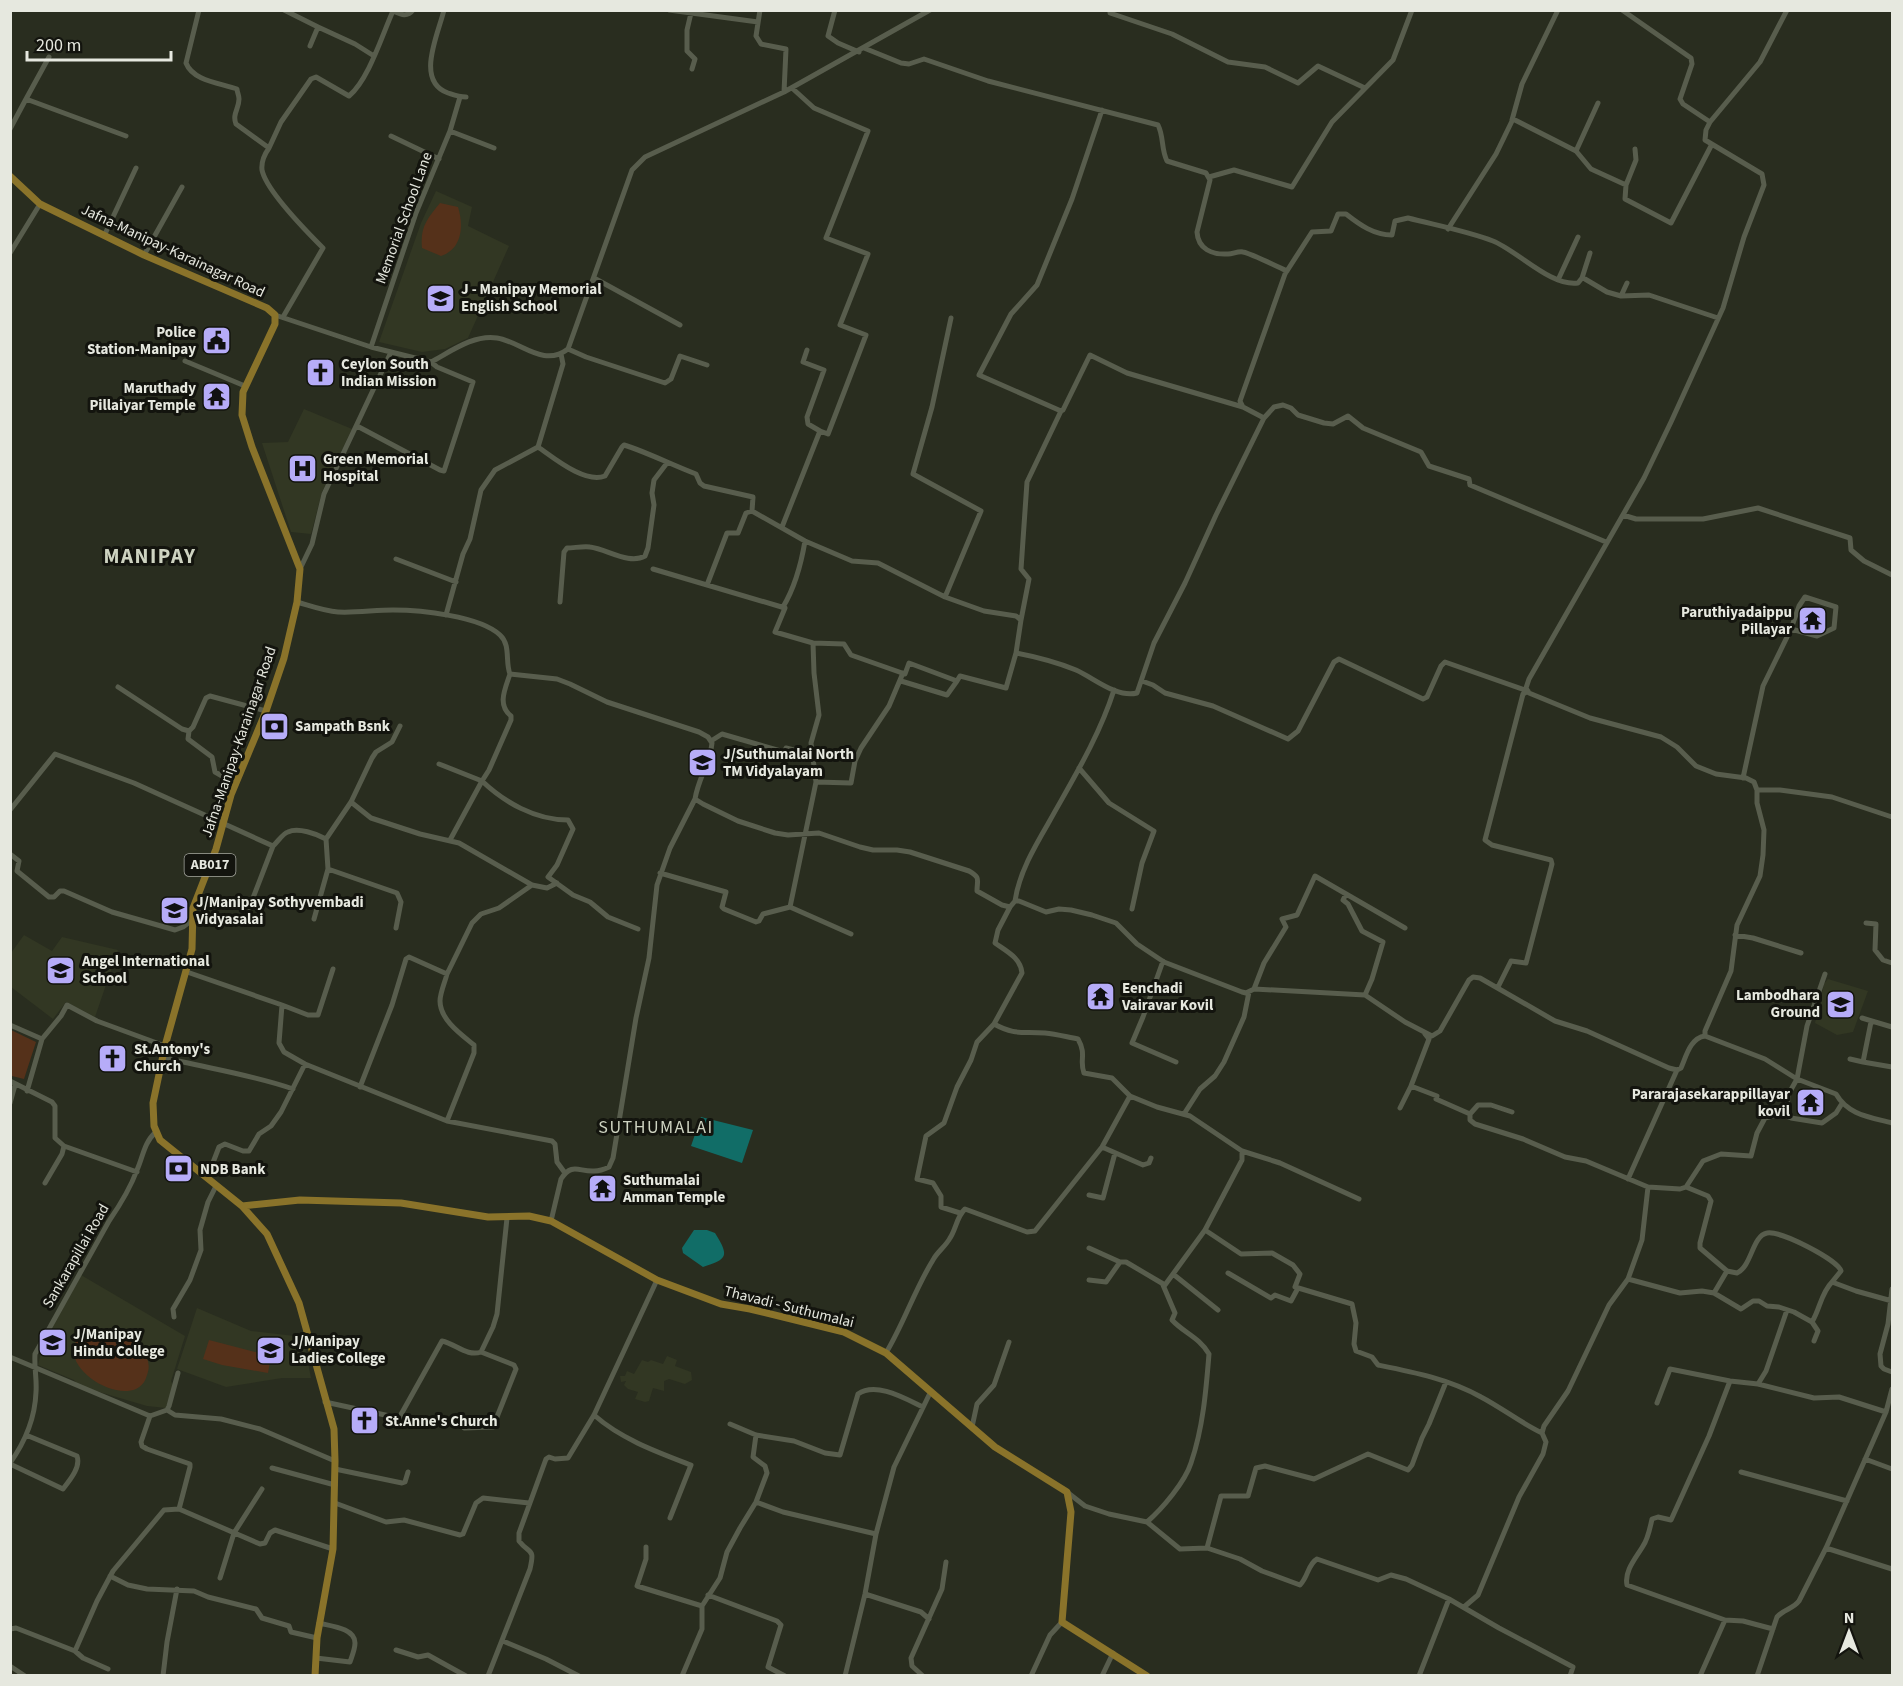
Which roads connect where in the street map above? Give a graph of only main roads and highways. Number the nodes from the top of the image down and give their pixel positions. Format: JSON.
{"nodes":[{"id":1,"x":10,"y":176,"type":"edge"},
{"id":2,"x":242,"y":1206,"type":"junction"},
{"id":3,"x":315,"y":1676,"type":"edge"},
{"id":4,"x":1147,"y":1676,"type":"edge"}],
"edges":[{"from":1,"to":2,"type":"main road","name":"Jafna-Manipay-Karainagar Road","number":"AB017"},
{"from":2,"to":3,"type":"main road"},
{"from":2,"to":4,"type":"main road","name":"Thavadi - Suthumalai"}]}
